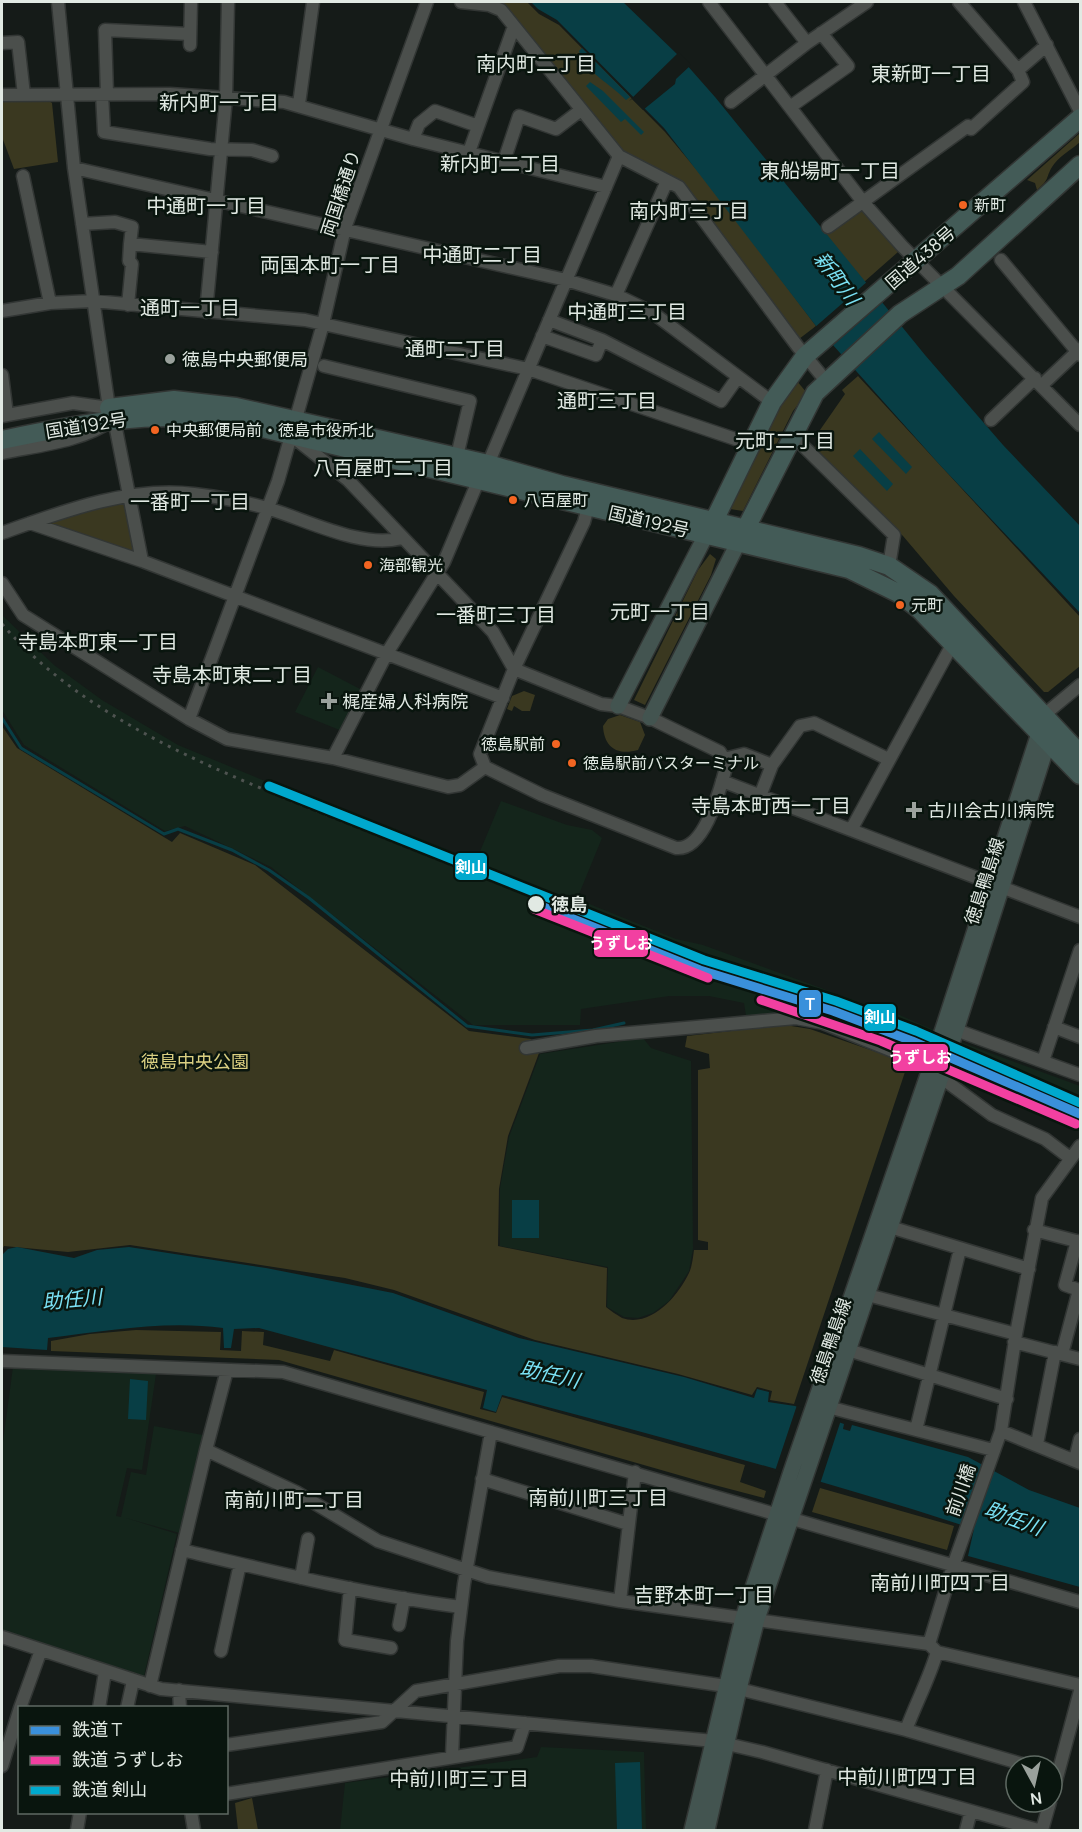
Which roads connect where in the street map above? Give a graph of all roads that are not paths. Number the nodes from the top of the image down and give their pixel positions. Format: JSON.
{"nodes":[{"id":1,"x":58,"y":2,"type":"edge"},
{"id":2,"x":191,"y":2,"type":"edge"},
{"id":3,"x":228,"y":2,"type":"edge"},
{"id":4,"x":313,"y":2,"type":"edge"},
{"id":5,"x":427,"y":2,"type":"edge"},
{"id":6,"x":461,"y":2,"type":"edge"},
{"id":7,"x":710,"y":2,"type":"edge"},
{"id":8,"x":775,"y":2,"type":"edge"},
{"id":9,"x":867,"y":2,"type":"edge"},
{"id":10,"x":959,"y":2,"type":"edge"},
{"id":11,"x":1024,"y":2,"type":"edge"},
{"id":12,"x":514,"y":26,"type":"junction"},
{"id":13,"x":821,"y":33,"type":"junction"},
{"id":14,"x":2,"y":43,"type":"edge"},
{"id":15,"x":807,"y":43,"type":"junction"},
{"id":16,"x":1047,"y":45,"type":"junction"},
{"id":17,"x":1018,"y":70,"type":"junction"},
{"id":18,"x":766,"y":74,"type":"junction"},
{"id":19,"x":24,"y":94,"type":"junction"},
{"id":20,"x":67,"y":94,"type":"junction"},
{"id":21,"x":105,"y":94,"type":"junction"},
{"id":22,"x":2,"y":95,"type":"edge"},
{"id":23,"x":226,"y":98,"type":"junction"},
{"id":24,"x":731,"y":102,"type":"dead end"},
{"id":25,"x":299,"y":104,"type":"junction"},
{"id":26,"x":790,"y":107,"type":"junction"},
{"id":27,"x":581,"y":110,"type":"junction"},
{"id":28,"x":1080,"y":111,"type":"edge"},
{"id":29,"x":1080,"y":118,"type":"edge"},
{"id":30,"x":478,"y":126,"type":"junction"},
{"id":31,"x":380,"y":130,"type":"junction"},
{"id":32,"x":413,"y":139,"type":"junction"},
{"id":33,"x":222,"y":148,"type":"junction"},
{"id":34,"x":469,"y":153,"type":"junction"},
{"id":35,"x":272,"y":156,"type":"dead end"},
{"id":36,"x":619,"y":156,"type":"junction"},
{"id":37,"x":504,"y":161,"type":"junction"},
{"id":38,"x":1080,"y":165,"type":"edge"},
{"id":39,"x":74,"y":168,"type":"junction"},
{"id":40,"x":23,"y":176,"type":"dead end"},
{"id":41,"x":667,"y":181,"type":"junction"},
{"id":42,"x":606,"y":187,"type":"junction"},
{"id":43,"x":217,"y":199,"type":"junction"},
{"id":44,"x":863,"y":202,"type":"junction"},
{"id":45,"x":82,"y":224,"type":"junction"},
{"id":46,"x":828,"y":227,"type":"dead end"},
{"id":47,"x":345,"y":228,"type":"junction"},
{"id":48,"x":130,"y":244,"type":"junction"},
{"id":49,"x":212,"y":252,"type":"junction"},
{"id":50,"x":918,"y":259,"type":"junction"},
{"id":51,"x":1001,"y":260,"type":"dead end"},
{"id":52,"x":566,"y":279,"type":"junction"},
{"id":53,"x":944,"y":286,"type":"junction"},
{"id":54,"x":616,"y":296,"type":"junction"},
{"id":55,"x":93,"y":301,"type":"junction"},
{"id":56,"x":50,"y":303,"type":"junction"},
{"id":57,"x":128,"y":304,"type":"junction"},
{"id":58,"x":2,"y":310,"type":"edge"},
{"id":59,"x":206,"y":312,"type":"junction"},
{"id":60,"x":549,"y":320,"type":"junction"},
{"id":61,"x":323,"y":324,"type":"junction"},
{"id":62,"x":542,"y":336,"type":"junction"},
{"id":63,"x":602,"y":340,"type":"junction"},
{"id":64,"x":811,"y":351,"type":"junction"},
{"id":65,"x":1079,"y":352,"type":"edge"},
{"id":66,"x":324,"y":366,"type":"dead end"},
{"id":67,"x":528,"y":369,"type":"junction"},
{"id":68,"x":2,"y":375,"type":"edge"},
{"id":69,"x":738,"y":377,"type":"junction"},
{"id":70,"x":832,"y":377,"type":"junction"},
{"id":71,"x":1038,"y":381,"type":"junction"},
{"id":72,"x":772,"y":402,"type":"junction"},
{"id":73,"x":111,"y":414,"type":"junction"},
{"id":74,"x":3,"y":420,"type":"edge"},
{"id":75,"x":991,"y":420,"type":"dead end"},
{"id":76,"x":1080,"y":425,"type":"edge"},
{"id":77,"x":294,"y":428,"type":"junction"},
{"id":78,"x":793,"y":436,"type":"junction"},
{"id":79,"x":2,"y":440,"type":"edge"},
{"id":80,"x":750,"y":444,"type":"junction"},
{"id":81,"x":2,"y":453,"type":"edge"},
{"id":82,"x":457,"y":456,"type":"junction"},
{"id":83,"x":483,"y":471,"type":"junction"},
{"id":84,"x":130,"y":496,"type":"junction"},
{"id":85,"x":588,"y":507,"type":"junction"},
{"id":86,"x":269,"y":509,"type":"junction"},
{"id":87,"x":30,"y":523,"type":"junction"},
{"id":88,"x":710,"y":528,"type":"junction"},
{"id":89,"x":2,"y":533,"type":"edge"},
{"id":90,"x":742,"y":535,"type":"junction"},
{"id":91,"x":402,"y":538,"type":"junction"},
{"id":92,"x":142,"y":561,"type":"junction"},
{"id":93,"x":889,"y":566,"type":"junction"},
{"id":94,"x":436,"y":575,"type":"junction"},
{"id":95,"x":2,"y":584,"type":"edge"},
{"id":96,"x":235,"y":597,"type":"junction"},
{"id":97,"x":952,"y":645,"type":"junction"},
{"id":98,"x":387,"y":653,"type":"junction"},
{"id":99,"x":514,"y":669,"type":"junction"},
{"id":100,"x":1080,"y":685,"type":"edge"},
{"id":101,"x":503,"y":698,"type":"junction"},
{"id":102,"x":618,"y":706,"type":"junction"},
{"id":103,"x":1044,"y":715,"type":"junction"},
{"id":104,"x":650,"y":718,"type":"junction"},
{"id":105,"x":189,"y":720,"type":"junction"},
{"id":106,"x":1044,"y":738,"type":"junction"},
{"id":107,"x":1080,"y":754,"type":"edge"},
{"id":108,"x":333,"y":758,"type":"junction"},
{"id":109,"x":724,"y":759,"type":"junction"},
{"id":110,"x":888,"y":759,"type":"junction"},
{"id":111,"x":772,"y":765,"type":"junction"},
{"id":112,"x":485,"y":767,"type":"junction"},
{"id":113,"x":1080,"y":775,"type":"edge"},
{"id":114,"x":722,"y":781,"type":"junction"},
{"id":115,"x":760,"y":796,"type":"junction"},
{"id":116,"x":850,"y":830,"type":"junction"},
{"id":117,"x":996,"y":885,"type":"junction"},
{"id":118,"x":1080,"y":917,"type":"edge"},
{"id":119,"x":1080,"y":950,"type":"edge"},
{"id":120,"x":1054,"y":1027,"type":"junction"},
{"id":121,"x":956,"y":1030,"type":"junction"},
{"id":122,"x":1080,"y":1037,"type":"edge"},
{"id":123,"x":526,"y":1048,"type":"dead end"},
{"id":124,"x":1043,"y":1061,"type":"junction"},
{"id":125,"x":936,"y":1073,"type":"junction"},
{"id":126,"x":1080,"y":1075,"type":"edge"},
{"id":127,"x":1080,"y":1146,"type":"edge"},
{"id":128,"x":1070,"y":1158,"type":"junction"},
{"id":129,"x":890,"y":1227,"type":"junction"},
{"id":130,"x":1034,"y":1230,"type":"junction"},
{"id":131,"x":1079,"y":1242,"type":"edge"},
{"id":132,"x":960,"y":1249,"type":"junction"},
{"id":133,"x":1029,"y":1269,"type":"junction"},
{"id":134,"x":860,"y":1293,"type":"junction"},
{"id":135,"x":944,"y":1317,"type":"junction"},
{"id":136,"x":1015,"y":1338,"type":"junction"},
{"id":137,"x":848,"y":1350,"type":"junction"},
{"id":138,"x":1058,"y":1353,"type":"junction"},
{"id":139,"x":1080,"y":1359,"type":"edge"},
{"id":140,"x":2,"y":1361,"type":"edge"},
{"id":141,"x":227,"y":1370,"type":"junction"},
{"id":142,"x":930,"y":1376,"type":"junction"},
{"id":143,"x":1006,"y":1399,"type":"junction"},
{"id":144,"x":822,"y":1410,"type":"junction"},
{"id":145,"x":916,"y":1430,"type":"junction"},
{"id":146,"x":1001,"y":1431,"type":"junction"},
{"id":147,"x":491,"y":1432,"type":"junction"},
{"id":148,"x":1080,"y":1439,"type":"edge"},
{"id":149,"x":1037,"y":1444,"type":"junction"},
{"id":150,"x":206,"y":1450,"type":"junction"},
{"id":151,"x":992,"y":1455,"type":"junction"},
{"id":152,"x":1078,"y":1461,"type":"edge"},
{"id":153,"x":635,"y":1472,"type":"junction"},
{"id":154,"x":482,"y":1479,"type":"junction"},
{"id":155,"x":784,"y":1515,"type":"junction"},
{"id":156,"x":628,"y":1524,"type":"junction"},
{"id":157,"x":308,"y":1539,"type":"dead end"},
{"id":158,"x":182,"y":1550,"type":"junction"},
{"id":159,"x":240,"y":1564,"type":"junction"},
{"id":160,"x":953,"y":1566,"type":"junction"},
{"id":161,"x":467,"y":1569,"type":"junction"},
{"id":162,"x":301,"y":1578,"type":"junction"},
{"id":163,"x":350,"y":1587,"type":"junction"},
{"id":164,"x":404,"y":1598,"type":"junction"},
{"id":165,"x":620,"y":1601,"type":"junction"},
{"id":166,"x":1080,"y":1602,"type":"edge"},
{"id":167,"x":461,"y":1607,"type":"junction"},
{"id":168,"x":750,"y":1619,"type":"junction"},
{"id":169,"x":399,"y":1625,"type":"dead end"},
{"id":170,"x":2,"y":1637,"type":"edge"},
{"id":171,"x":391,"y":1648,"type":"dead end"},
{"id":172,"x":933,"y":1648,"type":"junction"},
{"id":173,"x":41,"y":1650,"type":"junction"},
{"id":174,"x":221,"y":1651,"type":"dead end"},
{"id":175,"x":105,"y":1672,"type":"junction"},
{"id":176,"x":133,"y":1681,"type":"junction"},
{"id":177,"x":453,"y":1685,"type":"junction"},
{"id":178,"x":1080,"y":1685,"type":"edge"},
{"id":179,"x":150,"y":1686,"type":"junction"},
{"id":180,"x":732,"y":1688,"type":"junction"},
{"id":181,"x":179,"y":1690,"type":"junction"},
{"id":182,"x":1080,"y":1691,"type":"edge"},
{"id":183,"x":21,"y":1706,"type":"edge"},
{"id":184,"x":99,"y":1706,"type":"edge"},
{"id":185,"x":127,"y":1706,"type":"edge"},
{"id":186,"x":180,"y":1706,"type":"edge"},
{"id":187,"x":396,"y":1711,"type":"junction"},
{"id":188,"x":18,"y":1714,"type":"edge"},
{"id":189,"x":452,"y":1716,"type":"junction"},
{"id":190,"x":525,"y":1723,"type":"junction"},
{"id":191,"x":906,"y":1730,"type":"junction"},
{"id":192,"x":720,"y":1743,"type":"junction"},
{"id":193,"x":228,"y":1745,"type":"edge"},
{"id":194,"x":1061,"y":1754,"type":"edge"},
{"id":195,"x":452,"y":1756,"type":"junction"},
{"id":196,"x":1004,"y":1759,"type":"edge"},
{"id":197,"x":2,"y":1762,"type":"edge"},
{"id":198,"x":827,"y":1770,"type":"junction"},
{"id":199,"x":228,"y":1794,"type":"edge"},
{"id":200,"x":971,"y":1811,"type":"junction"},
{"id":201,"x":80,"y":1814,"type":"edge"},
{"id":202,"x":191,"y":1814,"type":"edge"},
{"id":203,"x":1046,"y":1814,"type":"edge"},
{"id":204,"x":77,"y":1830,"type":"edge"},
{"id":205,"x":194,"y":1830,"type":"edge"},
{"id":206,"x":692,"y":1830,"type":"edge"},
{"id":207,"x":707,"y":1830,"type":"edge"},
{"id":208,"x":815,"y":1830,"type":"edge"},
{"id":209,"x":966,"y":1830,"type":"edge"},
{"id":210,"x":1040,"y":1830,"type":"edge"}],
"edges":[{"from":1,"to":20,"type":"street"},
{"from":2,"to":21,"type":"street"},
{"from":3,"to":23,"type":"street"},
{"from":4,"to":25,"type":"street"},
{"from":5,"to":31,"type":"street","name":"両国橋通り"},
{"from":6,"to":12,"type":"street"},
{"from":7,"to":18,"type":"street"},
{"from":8,"to":15,"type":"street"},
{"from":9,"to":13,"type":"street"},
{"from":10,"to":17,"type":"street"},
{"from":11,"to":16,"type":"street"},
{"from":12,"to":27,"type":"street"},
{"from":12,"to":30,"type":"street"},
{"from":13,"to":15,"type":"street"},
{"from":13,"to":26,"type":"street"},
{"from":14,"to":19,"type":"street"},
{"from":15,"to":18,"type":"street"},
{"from":16,"to":17,"type":"street"},
{"from":16,"to":28,"type":"street"},
{"from":17,"to":44,"type":"street"},
{"from":18,"to":24,"type":"street"},
{"from":18,"to":26,"type":"street"},
{"from":19,"to":20,"type":"street"},
{"from":19,"to":22,"type":"street"},
{"from":20,"to":21,"type":"street"},
{"from":20,"to":39,"type":"street"},
{"from":21,"to":23,"type":"street"},
{"from":21,"to":33,"type":"street"},
{"from":23,"to":25,"type":"street"},
{"from":23,"to":33,"type":"street"},
{"from":25,"to":31,"type":"street"},
{"from":26,"to":44,"type":"street"},
{"from":27,"to":36,"type":"street"},
{"from":27,"to":37,"type":"street"},
{"from":29,"to":50,"type":"highway","name":"国道438号"},
{"from":30,"to":32,"type":"street"},
{"from":30,"to":34,"type":"street"},
{"from":31,"to":32,"type":"street"},
{"from":31,"to":47,"type":"street","name":"両国橋通り"},
{"from":32,"to":34,"type":"street"},
{"from":33,"to":35,"type":"street"},
{"from":33,"to":43,"type":"street"},
{"from":34,"to":37,"type":"street"},
{"from":36,"to":41,"type":"street"},
{"from":36,"to":42,"type":"street"},
{"from":37,"to":42,"type":"street"},
{"from":38,"to":53,"type":"highway","name":"国道438号"},
{"from":39,"to":43,"type":"street"},
{"from":39,"to":45,"type":"street"},
{"from":40,"to":56,"type":"street"},
{"from":41,"to":54,"type":"street"},
{"from":41,"to":64,"type":"street"},
{"from":42,"to":52,"type":"street"},
{"from":43,"to":47,"type":"street"},
{"from":43,"to":49,"type":"street"},
{"from":44,"to":46,"type":"street"},
{"from":44,"to":50,"type":"street"},
{"from":45,"to":48,"type":"street"},
{"from":45,"to":55,"type":"street"},
{"from":47,"to":52,"type":"street"},
{"from":47,"to":61,"type":"street","name":"両国橋通り"},
{"from":48,"to":49,"type":"street"},
{"from":48,"to":57,"type":"street"},
{"from":49,"to":59,"type":"street"},
{"from":50,"to":53,"type":"street"},
{"from":50,"to":64,"type":"highway","name":"国道438号"},
{"from":51,"to":65,"type":"street"},
{"from":52,"to":54,"type":"street"},
{"from":52,"to":60,"type":"street"},
{"from":53,"to":70,"type":"highway","name":"国道438号"},
{"from":53,"to":71,"type":"street"},
{"from":54,"to":69,"type":"street"},
{"from":55,"to":56,"type":"street"},
{"from":55,"to":57,"type":"street"},
{"from":55,"to":73,"type":"street"},
{"from":56,"to":58,"type":"street"},
{"from":57,"to":59,"type":"street"},
{"from":59,"to":61,"type":"street"},
{"from":60,"to":62,"type":"street"},
{"from":60,"to":63,"type":"street"},
{"from":61,"to":67,"type":"street"},
{"from":61,"to":77,"type":"street","name":"両国橋通り"},
{"from":62,"to":63,"type":"street"},
{"from":62,"to":67,"type":"street"},
{"from":63,"to":69,"type":"street"},
{"from":64,"to":70,"type":"street"},
{"from":64,"to":72,"type":"highway","name":"国道438号"},
{"from":65,"to":71,"type":"street"},
{"from":66,"to":82,"type":"street"},
{"from":67,"to":80,"type":"street"},
{"from":67,"to":83,"type":"street"},
{"from":68,"to":74,"type":"street"},
{"from":69,"to":72,"type":"street"},
{"from":70,"to":78,"type":"highway","name":"国道438号"},
{"from":71,"to":75,"type":"street"},
{"from":71,"to":76,"type":"street"},
{"from":72,"to":80,"type":"highway","name":"国道438号"},
{"from":73,"to":74,"type":"highway","name":"国道192号"},
{"from":73,"to":77,"type":"highway","name":"国道192号"},
{"from":73,"to":79,"type":"highway","name":"国道192号"},
{"from":73,"to":81,"type":"street"},
{"from":73,"to":84,"type":"street"},
{"from":77,"to":82,"type":"highway","name":"国道192号"},
{"from":77,"to":83,"type":"highway","name":"国道192号"},
{"from":77,"to":86,"type":"street","name":"両国橋通り"},
{"from":77,"to":91,"type":"street"},
{"from":78,"to":90,"type":"highway","name":"国道438号"},
{"from":78,"to":93,"type":"street"},
{"from":80,"to":88,"type":"highway","name":"国道438号"},
{"from":82,"to":83,"type":"highway","name":"国道192号"},
{"from":83,"to":85,"type":"highway","name":"国道192号"},
{"from":83,"to":88,"type":"highway","name":"国道192号"},
{"from":83,"to":94,"type":"street"},
{"from":84,"to":86,"type":"street"},
{"from":84,"to":87,"type":"street"},
{"from":84,"to":92,"type":"street"},
{"from":85,"to":88,"type":"highway","name":"国道192号"},
{"from":85,"to":99,"type":"street"},
{"from":86,"to":91,"type":"street"},
{"from":86,"to":96,"type":"street","name":"両国橋通り"},
{"from":87,"to":89,"type":"street"},
{"from":87,"to":92,"type":"street"},
{"from":88,"to":90,"type":"highway","name":"国道192号"},
{"from":88,"to":102,"type":"main road"},
{"from":90,"to":93,"type":"highway","name":"国道192号"},
{"from":90,"to":97,"type":"highway","name":"国道192号"},
{"from":90,"to":104,"type":"main road"},
{"from":91,"to":94,"type":"street"},
{"from":92,"to":96,"type":"street"},
{"from":93,"to":103,"type":"highway","name":"国道192号"},
{"from":94,"to":98,"type":"street"},
{"from":94,"to":99,"type":"street"},
{"from":95,"to":105,"type":"street"},
{"from":96,"to":98,"type":"street"},
{"from":96,"to":105,"type":"street","name":"両国橋通り"},
{"from":97,"to":106,"type":"highway","name":"国道192号"},
{"from":97,"to":110,"type":"street"},
{"from":98,"to":101,"type":"street"},
{"from":98,"to":108,"type":"street"},
{"from":99,"to":101,"type":"street"},
{"from":99,"to":102,"type":"street"},
{"from":100,"to":103,"type":"street"},
{"from":101,"to":112,"type":"street"},
{"from":102,"to":104,"type":"street"},
{"from":103,"to":106,"type":"main road","name":"徳島鴨島線"},
{"from":103,"to":107,"type":"highway","name":"国道192号"},
{"from":104,"to":109,"type":"street"},
{"from":105,"to":108,"type":"street"},
{"from":106,"to":113,"type":"highway","name":"国道192号"},
{"from":106,"to":117,"type":"main road","name":"徳島鴨島線"},
{"from":108,"to":112,"type":"street"},
{"from":109,"to":111,"type":"street"},
{"from":109,"to":114,"type":"street"},
{"from":110,"to":111,"type":"street"},
{"from":110,"to":116,"type":"street"},
{"from":111,"to":115,"type":"street"},
{"from":112,"to":114,"type":"street"},
{"from":114,"to":115,"type":"street"},
{"from":115,"to":116,"type":"street"},
{"from":116,"to":117,"type":"street"},
{"from":117,"to":118,"type":"street"},
{"from":117,"to":121,"type":"main road","name":"徳島鴨島線"},
{"from":117,"to":125,"type":"main road","name":"徳島鴨島線"},
{"from":119,"to":120,"type":"street"},
{"from":120,"to":122,"type":"street"},
{"from":120,"to":124,"type":"street"},
{"from":121,"to":124,"type":"street"},
{"from":121,"to":125,"type":"main road","name":"徳島鴨島線"},
{"from":123,"to":125,"type":"street"},
{"from":124,"to":126,"type":"street"},
{"from":125,"to":128,"type":"street"},
{"from":125,"to":129,"type":"main road","name":"徳島鴨島線"},
{"from":125,"to":134,"type":"main road","name":"徳島鴨島線"},
{"from":127,"to":128,"type":"street","name":"前川橋"},
{"from":128,"to":130,"type":"street","name":"前川橋"},
{"from":129,"to":132,"type":"street"},
{"from":129,"to":134,"type":"main road","name":"徳島鴨島線"},
{"from":130,"to":131,"type":"street"},
{"from":130,"to":133,"type":"street","name":"前川橋"},
{"from":131,"to":138,"type":"street"},
{"from":132,"to":133,"type":"street"},
{"from":132,"to":135,"type":"street"},
{"from":133,"to":136,"type":"street","name":"前川橋"},
{"from":134,"to":135,"type":"street"},
{"from":134,"to":137,"type":"main road","name":"徳島鴨島線"},
{"from":134,"to":144,"type":"main road","name":"徳島鴨島線"},
{"from":135,"to":136,"type":"street"},
{"from":135,"to":142,"type":"street"},
{"from":136,"to":138,"type":"street"},
{"from":136,"to":143,"type":"street","name":"前川橋"},
{"from":137,"to":142,"type":"street"},
{"from":137,"to":144,"type":"main road","name":"徳島鴨島線"},
{"from":138,"to":139,"type":"street"},
{"from":138,"to":149,"type":"street"},
{"from":140,"to":141,"type":"street"},
{"from":141,"to":147,"type":"street"},
{"from":141,"to":150,"type":"street"},
{"from":142,"to":143,"type":"street"},
{"from":142,"to":145,"type":"street"},
{"from":143,"to":146,"type":"street","name":"前川橋"},
{"from":144,"to":145,"type":"street"},
{"from":144,"to":155,"type":"main road","name":"徳島鴨島線"},
{"from":145,"to":151,"type":"street"},
{"from":146,"to":149,"type":"street"},
{"from":146,"to":151,"type":"street","name":"前川橋"},
{"from":147,"to":153,"type":"street"},
{"from":147,"to":154,"type":"street"},
{"from":148,"to":152,"type":"street"},
{"from":149,"to":152,"type":"street"},
{"from":150,"to":158,"type":"street"},
{"from":150,"to":161,"type":"street"},
{"from":151,"to":160,"type":"street","name":"前川橋"},
{"from":153,"to":155,"type":"street"},
{"from":153,"to":156,"type":"street"},
{"from":154,"to":156,"type":"street"},
{"from":154,"to":161,"type":"street"},
{"from":155,"to":160,"type":"street"},
{"from":155,"to":168,"type":"main road","name":"徳島鴨島線"},
{"from":156,"to":165,"type":"street"},
{"from":157,"to":162,"type":"street"},
{"from":158,"to":159,"type":"street"},
{"from":158,"to":179,"type":"street"},
{"from":159,"to":162,"type":"street"},
{"from":159,"to":174,"type":"street"},
{"from":160,"to":166,"type":"street"},
{"from":160,"to":172,"type":"street","name":"前川橋"},
{"from":161,"to":165,"type":"street"},
{"from":161,"to":167,"type":"street"},
{"from":162,"to":163,"type":"street"},
{"from":163,"to":164,"type":"street"},
{"from":163,"to":171,"type":"street"},
{"from":164,"to":167,"type":"street"},
{"from":164,"to":169,"type":"street"},
{"from":165,"to":168,"type":"street"},
{"from":167,"to":177,"type":"street"},
{"from":168,"to":172,"type":"street"},
{"from":168,"to":180,"type":"main road","name":"徳島鴨島線"},
{"from":170,"to":173,"type":"street"},
{"from":172,"to":178,"type":"street"},
{"from":172,"to":191,"type":"street","name":"前川橋"},
{"from":173,"to":175,"type":"street"},
{"from":173,"to":183,"type":"street"},
{"from":175,"to":176,"type":"street"},
{"from":175,"to":184,"type":"street"},
{"from":176,"to":179,"type":"street"},
{"from":176,"to":185,"type":"street"},
{"from":177,"to":180,"type":"street"},
{"from":177,"to":187,"type":"street"},
{"from":177,"to":189,"type":"street"},
{"from":179,"to":181,"type":"street"},
{"from":180,"to":191,"type":"street"},
{"from":180,"to":192,"type":"main road","name":"徳島鴨島線"},
{"from":181,"to":186,"type":"street"},
{"from":181,"to":187,"type":"street"},
{"from":182,"to":194,"type":"street"},
{"from":187,"to":189,"type":"street"},
{"from":187,"to":193,"type":"street"},
{"from":188,"to":197,"type":"street"},
{"from":189,"to":190,"type":"street"},
{"from":189,"to":195,"type":"street"},
{"from":190,"to":192,"type":"street"},
{"from":190,"to":195,"type":"street"},
{"from":191,"to":196,"type":"street"},
{"from":192,"to":198,"type":"street"},
{"from":192,"to":206,"type":"main road","name":"徳島鴨島線"},
{"from":192,"to":207,"type":"main road","name":"徳島鴨島線"},
{"from":195,"to":199,"type":"street"},
{"from":198,"to":200,"type":"street"},
{"from":198,"to":208,"type":"street"},
{"from":200,"to":209,"type":"street"},
{"from":200,"to":210,"type":"street"},
{"from":201,"to":204,"type":"street"},
{"from":202,"to":205,"type":"street"},
{"from":203,"to":210,"type":"street"}]}
